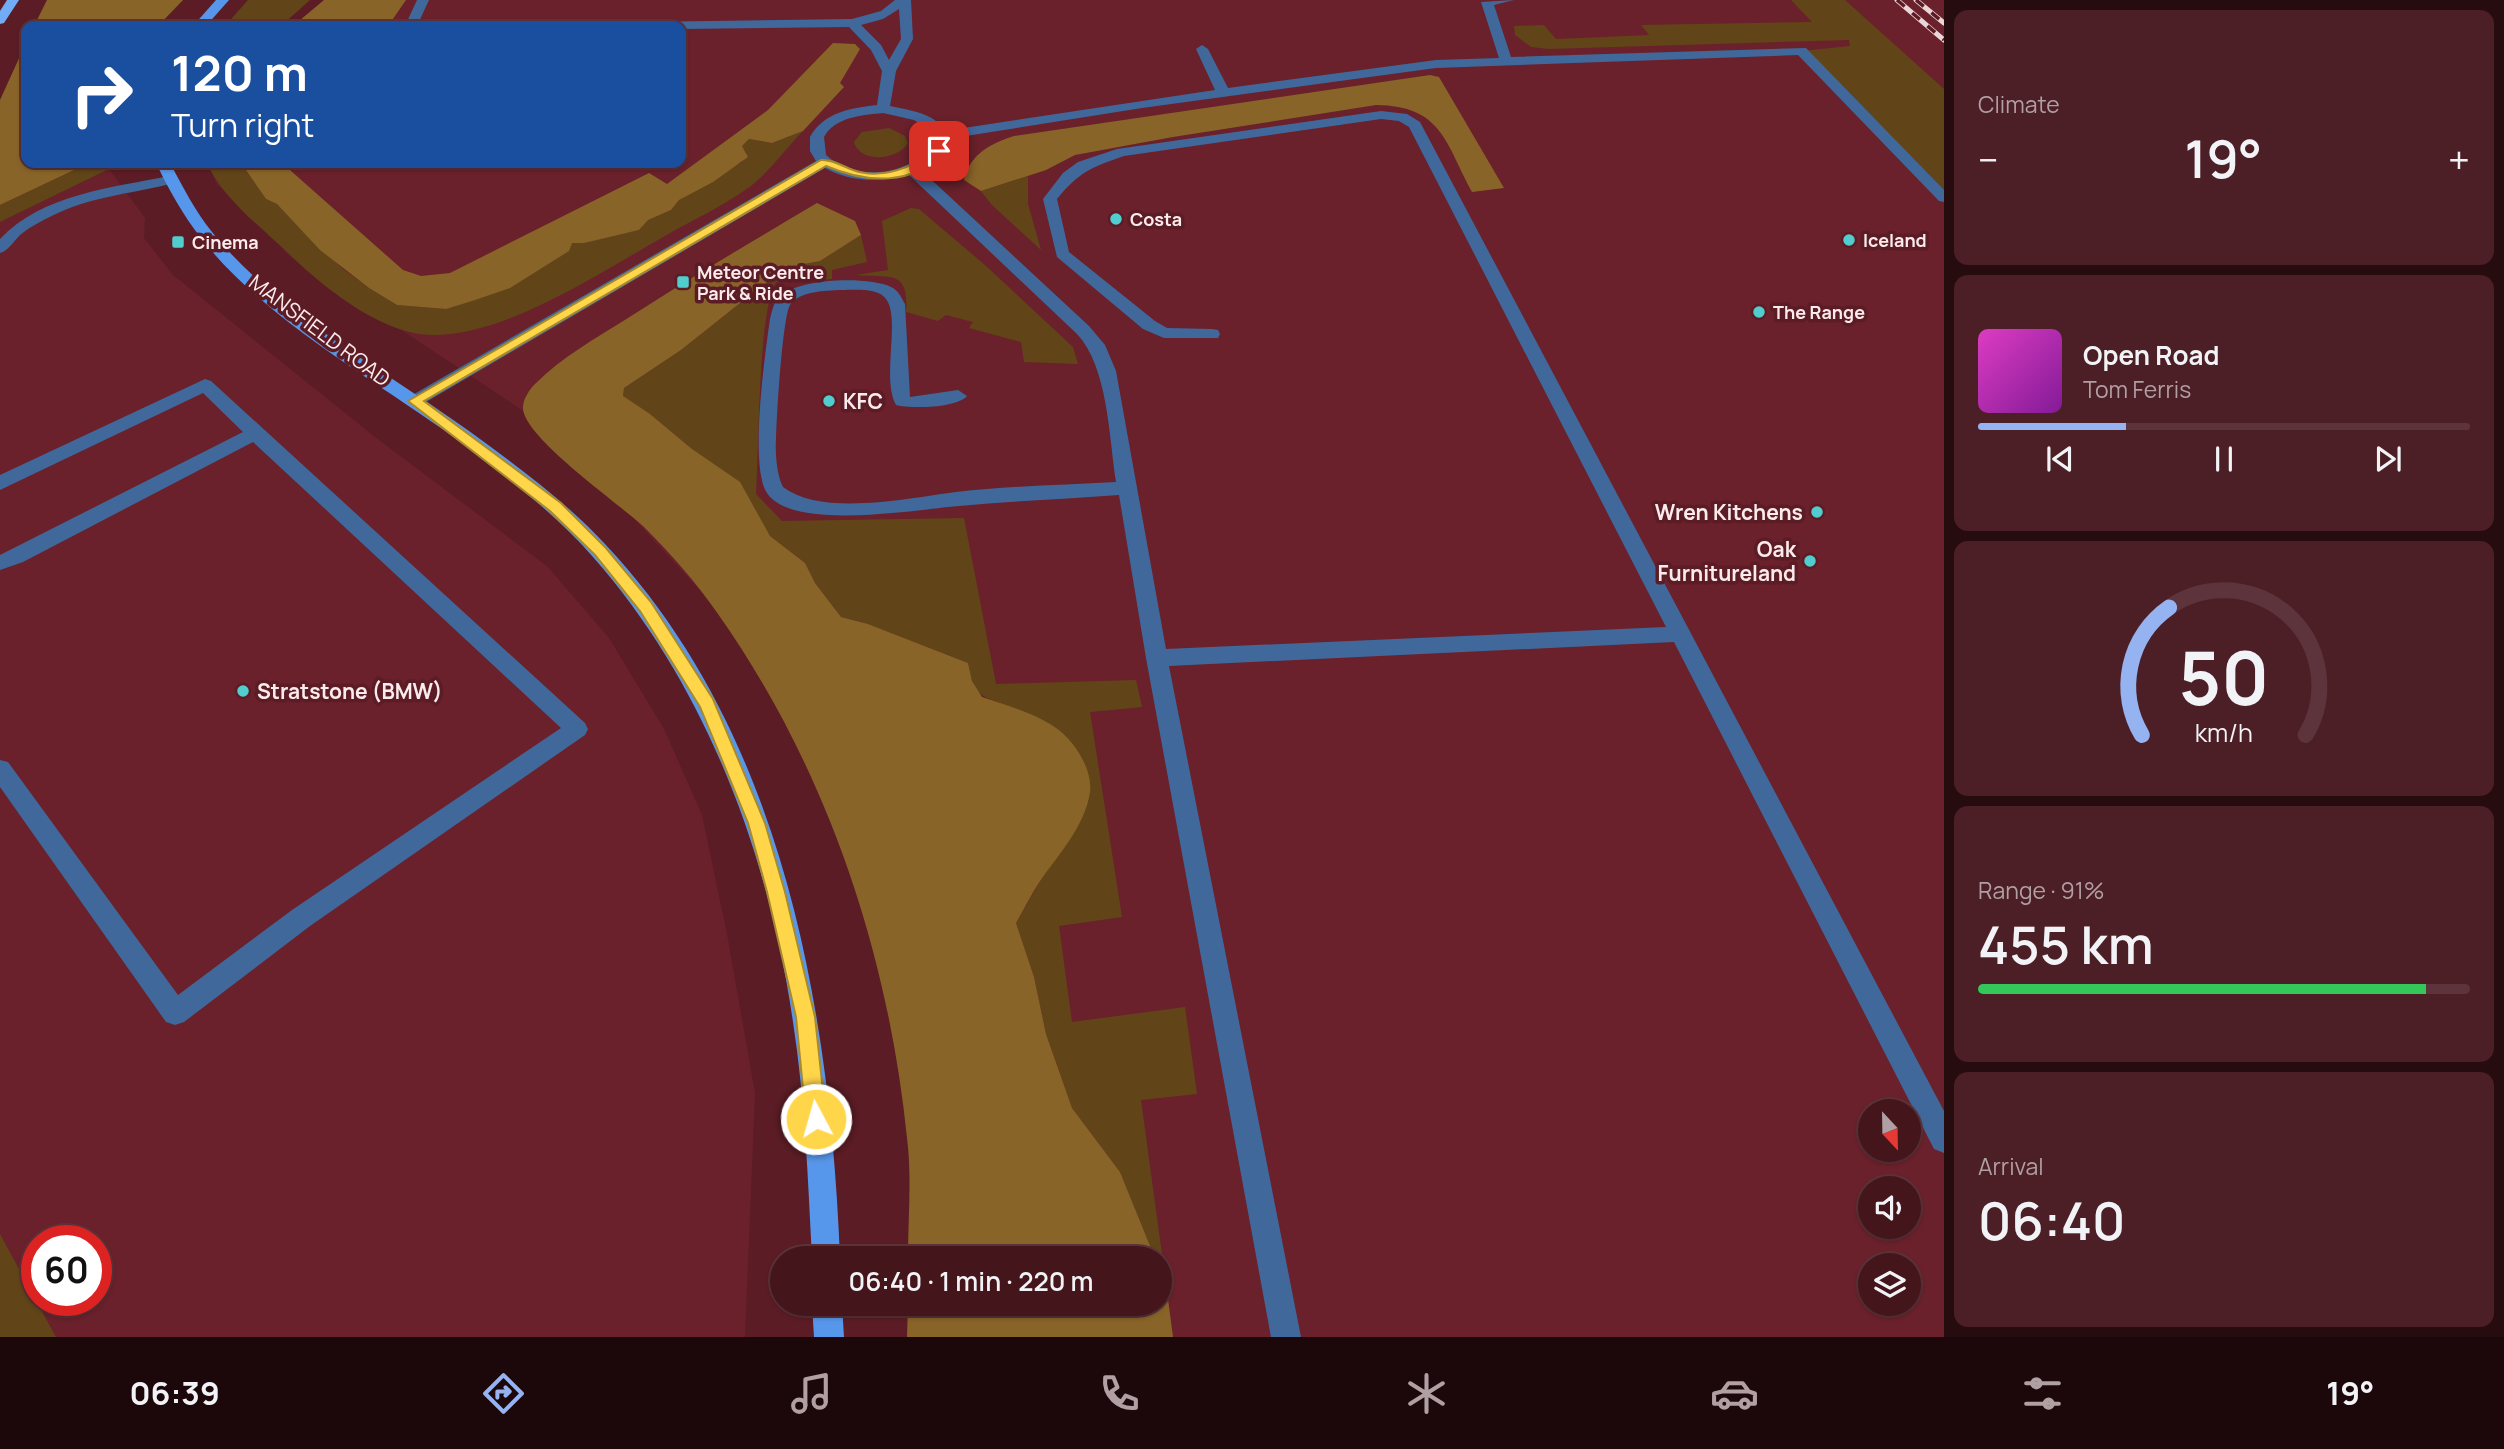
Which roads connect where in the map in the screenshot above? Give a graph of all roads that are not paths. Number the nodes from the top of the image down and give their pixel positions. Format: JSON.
{"nodes":[{"id":1,"x":13,"y":0,"type":"edge"},
{"id":2,"x":223,"y":0,"type":"edge"},
{"id":3,"x":423,"y":0,"type":"edge"},
{"id":4,"x":903,"y":0,"type":"edge"},
{"id":5,"x":1507,"y":0,"type":"edge"},
{"id":6,"x":1486,"y":1,"type":"edge"},
{"id":7,"x":0,"y":20,"type":"edge"},
{"id":8,"x":204,"y":21,"type":"edge"},
{"id":9,"x":413,"y":21,"type":"edge"},
{"id":10,"x":852,"y":23,"type":"junction"},
{"id":11,"x":686,"y":25,"type":"edge"},
{"id":12,"x":1202,"y":49,"type":"dead end"},
{"id":13,"x":1506,"y":61,"type":"junction"},
{"id":14,"x":889,"y":71,"type":"junction"},
{"id":15,"x":1224,"y":94,"type":"junction"},
{"id":16,"x":883,"y":109,"type":"junction"},
{"id":17,"x":941,"y":136,"type":"junction"},
{"id":18,"x":825,"y":162,"type":"junction"},
{"id":19,"x":912,"y":170,"type":"junction"},
{"id":20,"x":166,"y":171,"type":"edge"},
{"id":21,"x":1944,"y":198,"type":"edge"},
{"id":22,"x":0,"y":248,"type":"edge"},
{"id":23,"x":1212,"y":334,"type":"dead end"},
{"id":24,"x":958,"y":396,"type":"dead end"},
{"id":25,"x":415,"y":401,"type":"junction"},
{"id":26,"x":255,"y":433,"type":"junction"},
{"id":27,"x":0,"y":483,"type":"edge"},
{"id":28,"x":1126,"y":488,"type":"junction"},
{"id":29,"x":0,"y":563,"type":"edge"},
{"id":30,"x":1681,"y":634,"type":"junction"},
{"id":31,"x":1156,"y":658,"type":"junction"},
{"id":32,"x":0,"y":769,"type":"edge"},
{"id":33,"x":1944,"y":1139,"type":"edge"},
{"id":34,"x":825,"y":1246,"type":"edge"},
{"id":35,"x":828,"y":1316,"type":"edge"},
{"id":36,"x":829,"y":1337,"type":"edge"},
{"id":37,"x":1286,"y":1337,"type":"edge"}],
"edges":[{"from":1,"to":7,"type":"highway"},
{"from":2,"to":8,"type":"main road"},
{"from":3,"to":9,"type":"street"},
{"from":4,"to":10,"type":"street"},
{"from":4,"to":14,"type":"street"},
{"from":5,"to":6,"type":"street"},
{"from":6,"to":13,"type":"street"},
{"from":10,"to":11,"type":"street"},
{"from":10,"to":14,"type":"street"},
{"from":12,"to":15,"type":"street"},
{"from":13,"to":15,"type":"street"},
{"from":13,"to":21,"type":"street"},
{"from":14,"to":16,"type":"street"},
{"from":15,"to":17,"type":"street"},
{"from":16,"to":17,"type":"street"},
{"from":16,"to":18,"type":"street"},
{"from":17,"to":19,"type":"street"},
{"from":18,"to":19,"type":"street"},
{"from":18,"to":25,"type":"street"},
{"from":19,"to":28,"type":"street"},
{"from":20,"to":22,"type":"street"},
{"from":20,"to":25,"type":"main road","name":"MANSFIELD ROAD"},
{"from":23,"to":30,"type":"street"},
{"from":24,"to":28,"type":"street"},
{"from":25,"to":34,"type":"main road","name":"MANSFIELD ROAD"},
{"from":26,"to":27,"type":"street"},
{"from":26,"to":29,"type":"street"},
{"from":26,"to":32,"type":"street"},
{"from":28,"to":31,"type":"street"},
{"from":30,"to":31,"type":"street"},
{"from":30,"to":33,"type":"street"},
{"from":31,"to":37,"type":"street"},
{"from":35,"to":36,"type":"main road"}]}
